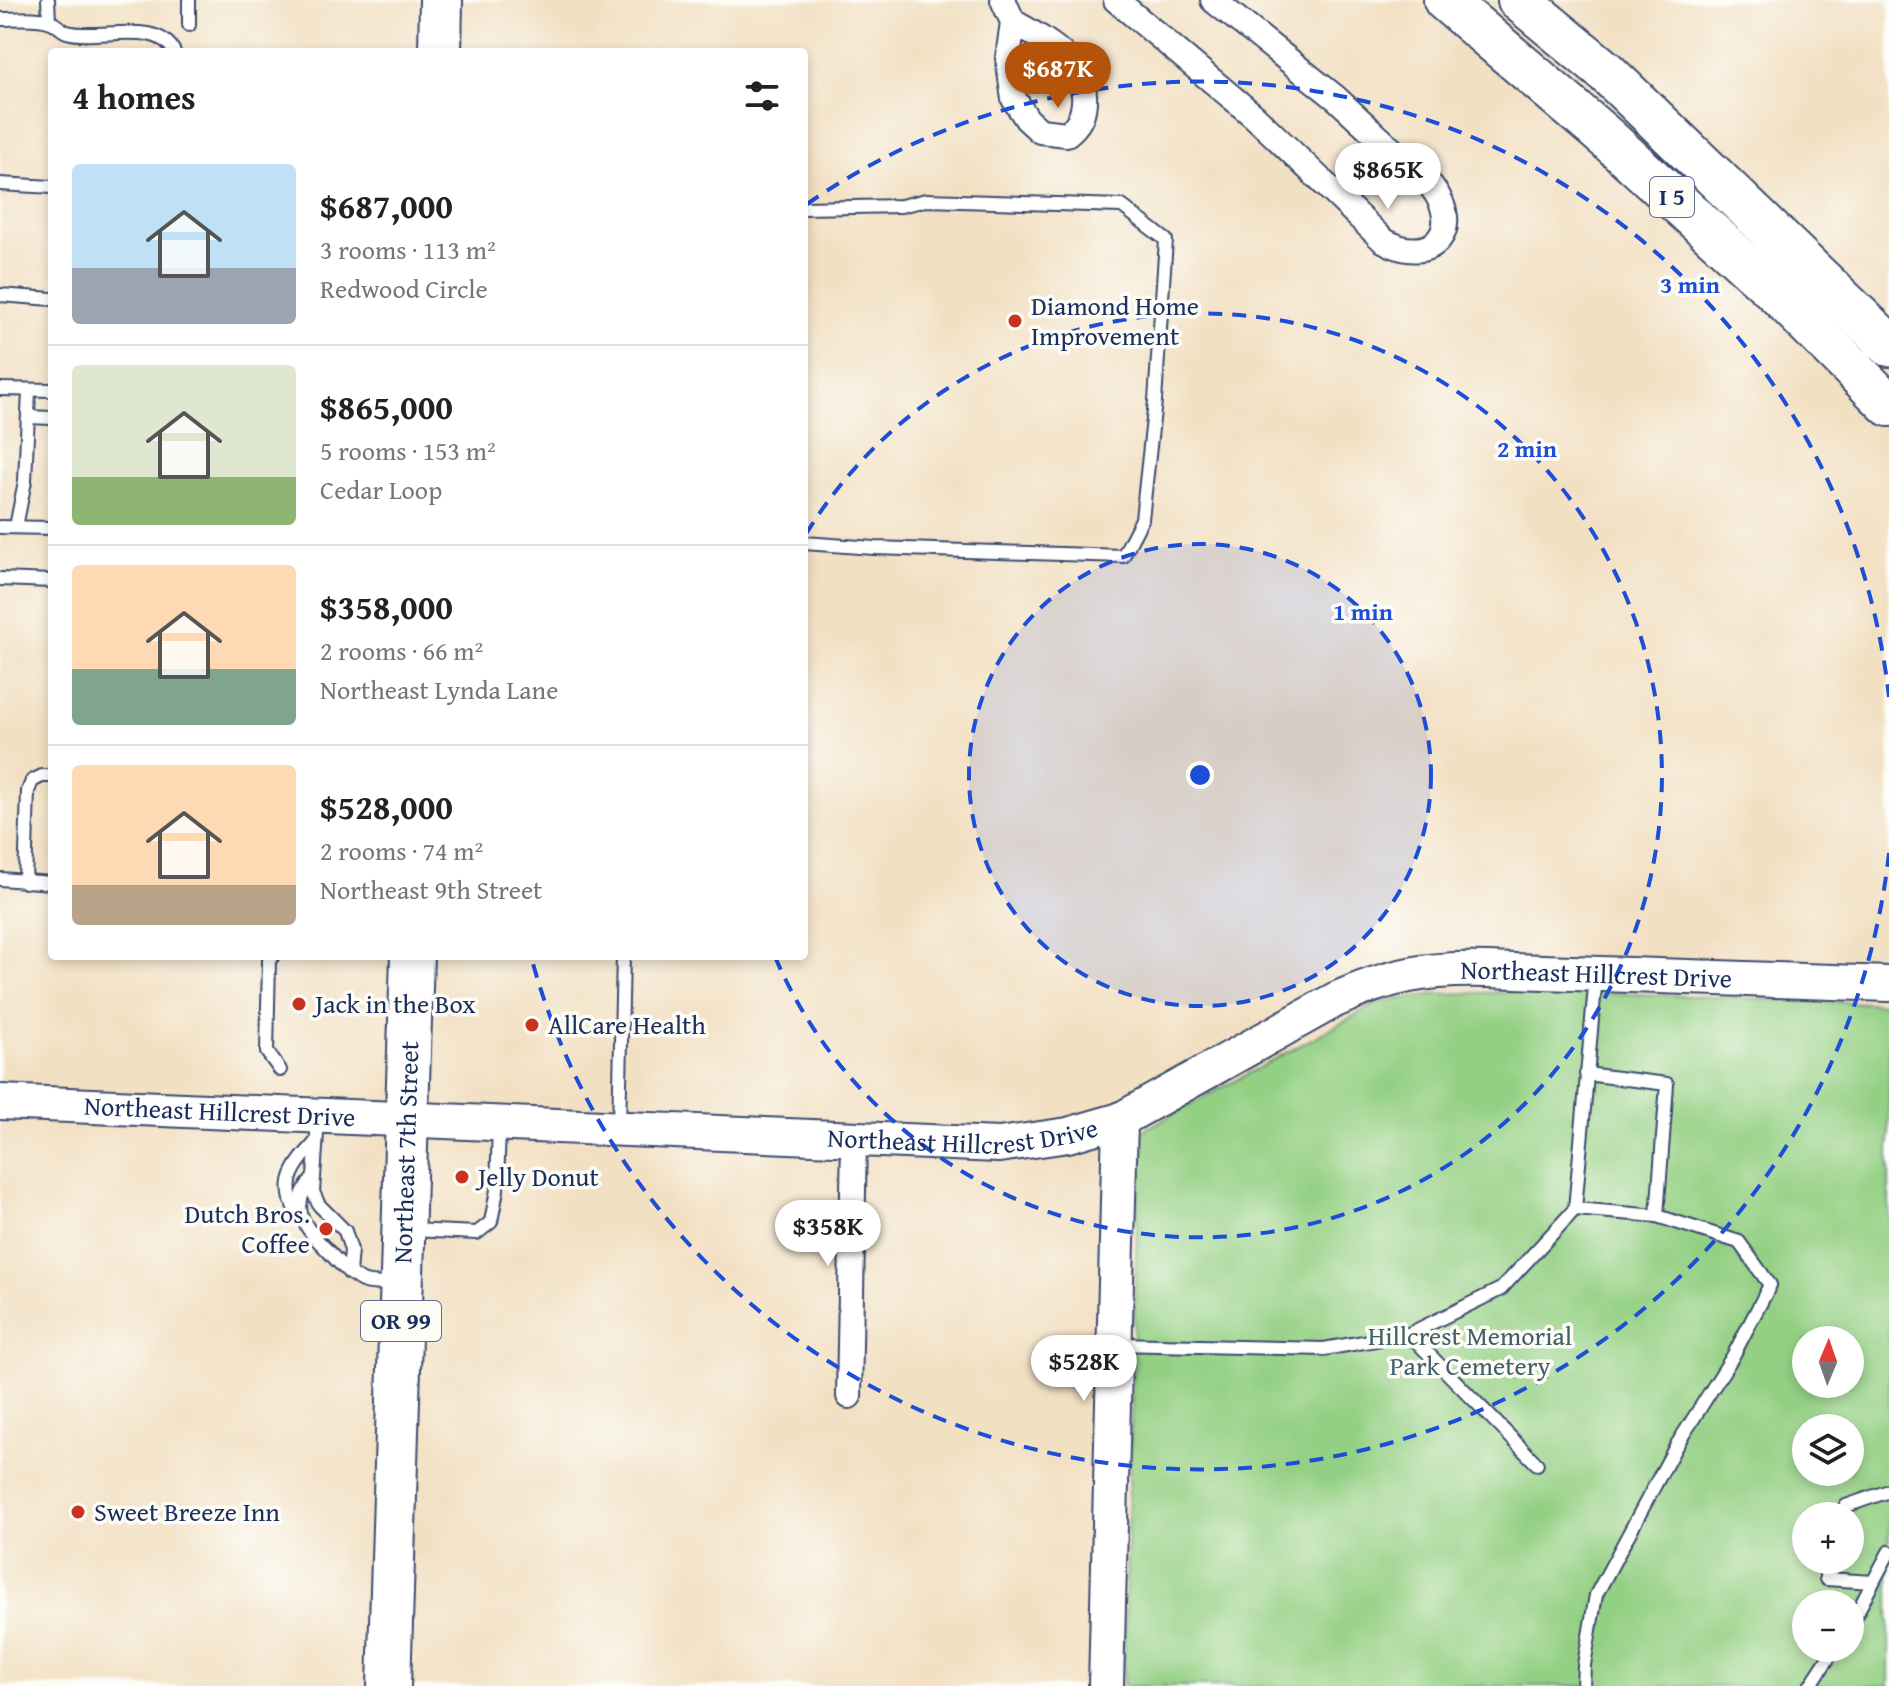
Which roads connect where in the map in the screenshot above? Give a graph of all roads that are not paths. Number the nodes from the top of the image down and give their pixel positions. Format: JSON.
{"nodes":[{"id":1,"x":48,"y":0,"type":"edge"},
{"id":2,"x":189,"y":0,"type":"edge"},
{"id":3,"x":441,"y":0,"type":"edge"},
{"id":4,"x":1116,"y":0,"type":"edge"},
{"id":5,"x":1213,"y":0,"type":"edge"},
{"id":6,"x":1445,"y":0,"type":"edge"},
{"id":7,"x":1519,"y":0,"type":"edge"},
{"id":8,"x":0,"y":19,"type":"edge"},
{"id":9,"x":49,"y":21,"type":"junction"},
{"id":10,"x":189,"y":25,"type":"dead end"},
{"id":11,"x":172,"y":48,"type":"edge"},
{"id":12,"x":440,"y":48,"type":"edge"},
{"id":13,"x":0,"y":184,"type":"edge"},
{"id":14,"x":48,"y":187,"type":"edge"},
{"id":15,"x":808,"y":208,"type":"edge"},
{"id":16,"x":0,"y":295,"type":"edge"},
{"id":17,"x":48,"y":301,"type":"edge"},
{"id":18,"x":1889,"y":345,"type":"edge"},
{"id":19,"x":48,"y":387,"type":"edge"},
{"id":20,"x":0,"y":389,"type":"edge"},
{"id":21,"x":29,"y":391,"type":"junction"},
{"id":22,"x":1889,"y":405,"type":"edge"},
{"id":23,"x":28,"y":417,"type":"junction"},
{"id":24,"x":48,"y":418,"type":"edge"},
{"id":25,"x":0,"y":527,"type":"edge"},
{"id":26,"x":16,"y":527,"type":"junction"},
{"id":27,"x":48,"y":528,"type":"edge"},
{"id":28,"x":808,"y":543,"type":"edge"},
{"id":29,"x":0,"y":579,"type":"edge"},
{"id":30,"x":48,"y":581,"type":"edge"},
{"id":31,"x":48,"y":776,"type":"edge"},
{"id":32,"x":0,"y":879,"type":"edge"},
{"id":33,"x":25,"y":882,"type":"junction"},
{"id":34,"x":48,"y":883,"type":"edge"},
{"id":35,"x":269,"y":960,"type":"edge"},
{"id":36,"x":412,"y":960,"type":"edge"},
{"id":37,"x":623,"y":960,"type":"edge"},
{"id":38,"x":1596,"y":974,"type":"junction"},
{"id":39,"x":1889,"y":984,"type":"edge"},
{"id":40,"x":280,"y":1070,"type":"dead end"},
{"id":41,"x":1586,"y":1074,"type":"junction"},
{"id":42,"x":0,"y":1102,"type":"edge"},
{"id":43,"x":407,"y":1120,"type":"junction"},
{"id":44,"x":1120,"y":1120,"type":"junction"},
{"id":45,"x":499,"y":1124,"type":"junction"},
{"id":46,"x":317,"y":1129,"type":"junction"},
{"id":47,"x":618,"y":1130,"type":"junction"},
{"id":48,"x":854,"y":1140,"type":"junction"},
{"id":49,"x":313,"y":1178,"type":"junction"},
{"id":50,"x":1575,"y":1209,"type":"junction"},
{"id":51,"x":1657,"y":1216,"type":"junction"},
{"id":52,"x":301,"y":1219,"type":"junction"},
{"id":53,"x":404,"y":1230,"type":"junction"},
{"id":54,"x":349,"y":1273,"type":"junction"},
{"id":55,"x":402,"y":1284,"type":"junction"},
{"id":56,"x":1409,"y":1334,"type":"junction"},
{"id":57,"x":1115,"y":1344,"type":"junction"},
{"id":58,"x":849,"y":1396,"type":"dead end"},
{"id":59,"x":1537,"y":1464,"type":"dead end"},
{"id":60,"x":1889,"y":1491,"type":"edge"},
{"id":61,"x":1857,"y":1502,"type":"edge"},
{"id":62,"x":1889,"y":1552,"type":"edge"},
{"id":63,"x":1826,"y":1574,"type":"edge"},
{"id":64,"x":1873,"y":1582,"type":"junction"},
{"id":65,"x":1864,"y":1599,"type":"edge"},
{"id":66,"x":1826,"y":1662,"type":"edge"},
{"id":67,"x":389,"y":1686,"type":"edge"},
{"id":68,"x":1106,"y":1686,"type":"edge"},
{"id":69,"x":1583,"y":1686,"type":"edge"},
{"id":70,"x":1810,"y":1686,"type":"edge"}],
"edges":[{"from":1,"to":9,"type":"lane"},
{"from":2,"to":10,"type":"lane"},
{"from":3,"to":12,"type":"highway"},
{"from":4,"to":5,"type":"street"},
{"from":6,"to":22,"type":"highway","number":"I 5"},
{"from":7,"to":18,"type":"highway","number":"I 5"},
{"from":8,"to":9,"type":"lane"},
{"from":9,"to":11,"type":"lane"},
{"from":13,"to":14,"type":"lane"},
{"from":15,"to":28,"type":"lane"},
{"from":16,"to":17,"type":"lane"},
{"from":19,"to":21,"type":"lane"},
{"from":20,"to":21,"type":"lane"},
{"from":21,"to":23,"type":"lane"},
{"from":23,"to":24,"type":"lane"},
{"from":23,"to":26,"type":"lane"},
{"from":25,"to":26,"type":"lane"},
{"from":26,"to":27,"type":"lane"},
{"from":29,"to":30,"type":"lane"},
{"from":31,"to":33,"type":"lane"},
{"from":32,"to":33,"type":"lane"},
{"from":33,"to":34,"type":"lane"},
{"from":35,"to":40,"type":"lane"},
{"from":36,"to":43,"type":"highway","name":"Northeast 7th Street","number":"OR 99"},
{"from":37,"to":47,"type":"lane"},
{"from":38,"to":39,"type":"street","name":"Northeast Hillcrest Drive"},
{"from":38,"to":41,"type":"lane"},
{"from":38,"to":44,"type":"street","name":"Northeast Hillcrest Drive"},
{"from":41,"to":50,"type":"lane"},
{"from":41,"to":51,"type":"lane"},
{"from":42,"to":46,"type":"street","name":"Northeast Hillcrest Drive"},
{"from":43,"to":45,"type":"street","name":"Northeast Hillcrest Drive"},
{"from":43,"to":46,"type":"street","name":"Northeast Hillcrest Drive"},
{"from":43,"to":53,"type":"highway","name":"Northeast 7th Street","number":"OR 99"},
{"from":44,"to":48,"type":"street","name":"Northeast Hillcrest Drive"},
{"from":44,"to":57,"type":"street"},
{"from":45,"to":47,"type":"street","name":"Northeast Hillcrest Drive"},
{"from":45,"to":53,"type":"lane"},
{"from":46,"to":49,"type":"lane"},
{"from":46,"to":52,"type":"lane"},
{"from":47,"to":48,"type":"street","name":"Northeast Hillcrest Drive"},
{"from":48,"to":58,"type":"street"},
{"from":49,"to":52,"type":"lane"},
{"from":49,"to":54,"type":"lane"},
{"from":50,"to":51,"type":"lane"},
{"from":50,"to":56,"type":"lane"},
{"from":51,"to":69,"type":"lane"},
{"from":52,"to":54,"type":"lane"},
{"from":53,"to":55,"type":"highway","name":"Northeast 7th Street","number":"OR 99"},
{"from":54,"to":55,"type":"lane"},
{"from":55,"to":67,"type":"highway","name":"Northeast 7th Street","number":"OR 99"},
{"from":56,"to":57,"type":"lane"},
{"from":56,"to":59,"type":"lane"},
{"from":57,"to":68,"type":"street"},
{"from":60,"to":61,"type":"lane"},
{"from":62,"to":64,"type":"lane"},
{"from":63,"to":64,"type":"lane"},
{"from":64,"to":65,"type":"lane"},
{"from":66,"to":70,"type":"lane"}]}
